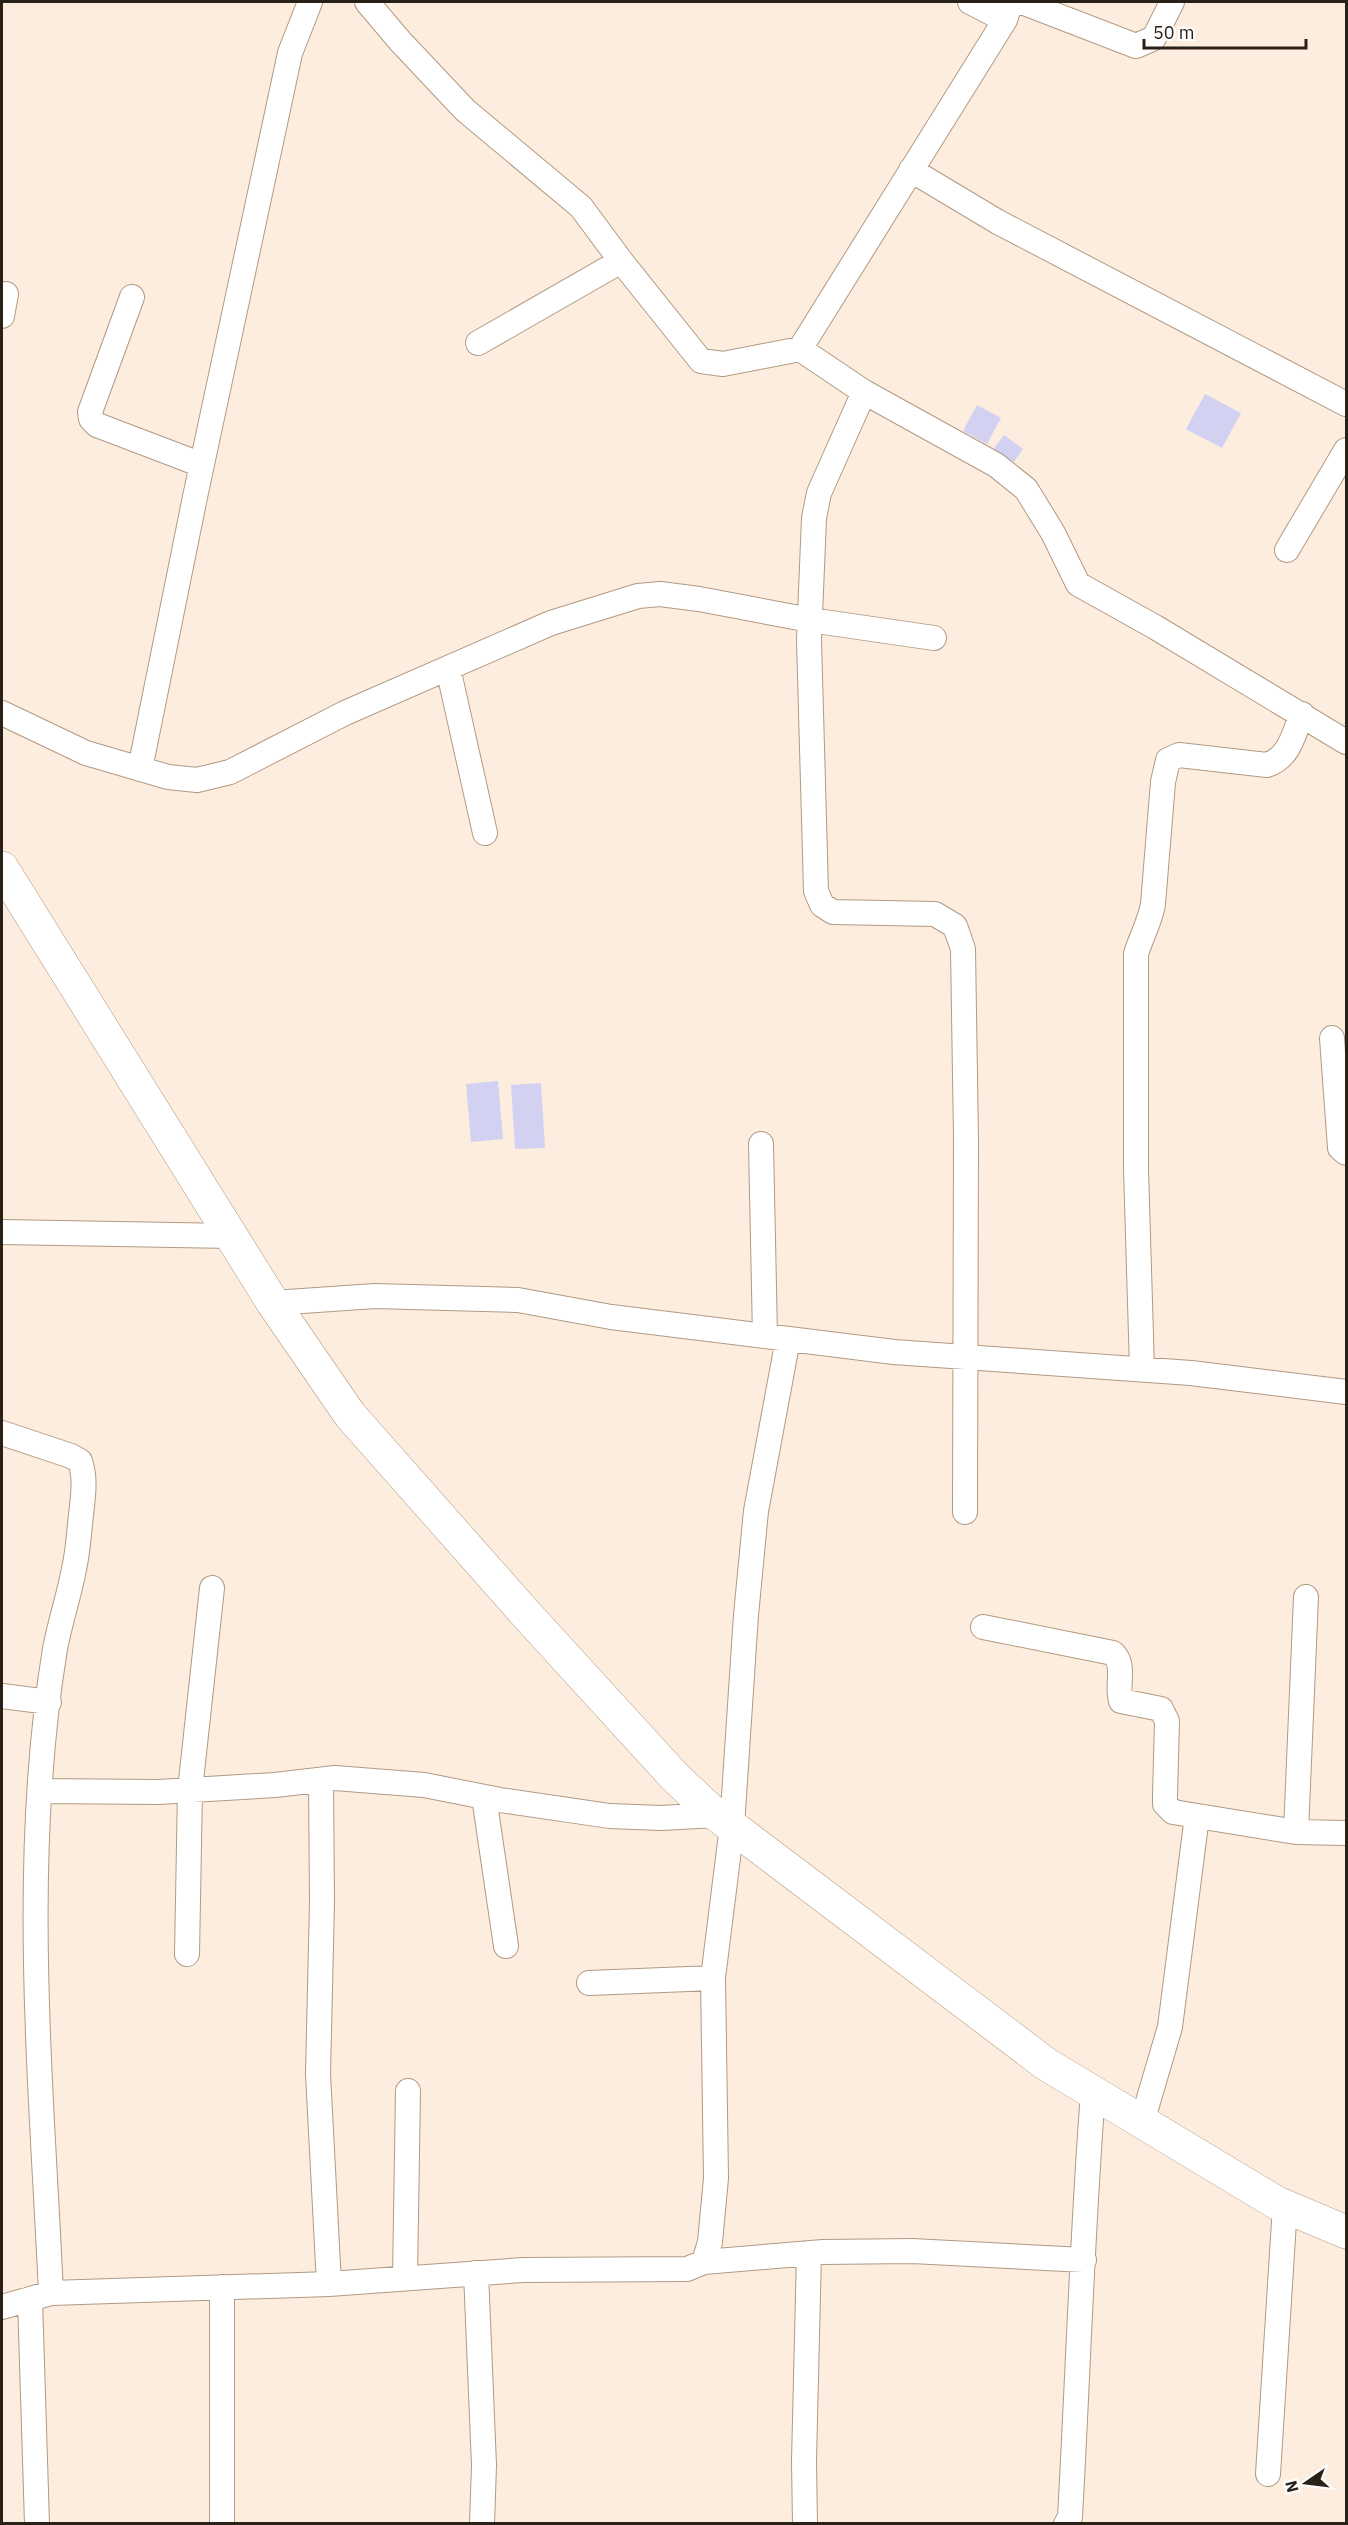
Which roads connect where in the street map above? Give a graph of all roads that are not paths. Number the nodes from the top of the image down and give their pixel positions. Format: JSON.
{"nodes":[{"id":1,"x":310,"y":2,"type":"edge"},
{"id":2,"x":367,"y":2,"type":"edge"},
{"id":3,"x":970,"y":2,"type":"edge"},
{"id":4,"x":1022,"y":2,"type":"edge"},
{"id":5,"x":1172,"y":2,"type":"edge"},
{"id":6,"x":1008,"y":11,"type":"edge"},
{"id":7,"x":911,"y":170,"type":"junction"},
{"id":8,"x":621,"y":261,"type":"junction"},
{"id":9,"x":132,"y":297,"type":"dead end"},
{"id":10,"x":478,"y":343,"type":"dead end"},
{"id":11,"x":800,"y":350,"type":"junction"},
{"id":12,"x":864,"y":392,"type":"junction"},
{"id":13,"x":1347,"y":404,"type":"edge"},
{"id":14,"x":1347,"y":450,"type":"edge"},
{"id":15,"x":202,"y":465,"type":"junction"},
{"id":16,"x":1287,"y":550,"type":"dead end"},
{"id":17,"x":810,"y":620,"type":"junction"},
{"id":18,"x":934,"y":638,"type":"dead end"},
{"id":19,"x":448,"y":668,"type":"junction"},
{"id":20,"x":2,"y":713,"type":"edge"},
{"id":21,"x":1302,"y":714,"type":"junction"},
{"id":22,"x":1347,"y":742,"type":"edge"},
{"id":23,"x":140,"y":769,"type":"junction"},
{"id":24,"x":484,"y":833,"type":"dead end"},
{"id":25,"x":2,"y":868,"type":"edge"},
{"id":26,"x":1332,"y":1038,"type":"dead end"},
{"id":27,"x":761,"y":1144,"type":"dead end"},
{"id":28,"x":1347,"y":1153,"type":"edge"},
{"id":29,"x":2,"y":1232,"type":"edge"},
{"id":30,"x":231,"y":1236,"type":"junction"},
{"id":31,"x":273,"y":1303,"type":"junction"},
{"id":32,"x":776,"y":1337,"type":"junction"},
{"id":33,"x":965,"y":1357,"type":"junction"},
{"id":34,"x":1142,"y":1369,"type":"junction"},
{"id":35,"x":1347,"y":1392,"type":"edge"},
{"id":36,"x":2,"y":1433,"type":"edge"},
{"id":37,"x":965,"y":1512,"type":"dead end"},
{"id":38,"x":212,"y":1588,"type":"dead end"},
{"id":39,"x":1306,"y":1597,"type":"dead end"},
{"id":40,"x":983,"y":1627,"type":"dead end"},
{"id":41,"x":2,"y":1696,"type":"edge"},
{"id":42,"x":48,"y":1702,"type":"junction"},
{"id":43,"x":321,"y":1780,"type":"junction"},
{"id":44,"x":190,"y":1790,"type":"junction"},
{"id":45,"x":41,"y":1791,"type":"junction"},
{"id":46,"x":484,"y":1797,"type":"junction"},
{"id":47,"x":1197,"y":1816,"type":"junction"},
{"id":48,"x":725,"y":1821,"type":"junction"},
{"id":49,"x":1296,"y":1832,"type":"junction"},
{"id":50,"x":1347,"y":1833,"type":"edge"},
{"id":51,"x":506,"y":1946,"type":"dead end"},
{"id":52,"x":187,"y":1954,"type":"dead end"},
{"id":53,"x":713,"y":1978,"type":"junction"},
{"id":54,"x":589,"y":1983,"type":"dead end"},
{"id":55,"x":408,"y":2091,"type":"dead end"},
{"id":56,"x":1093,"y":2093,"type":"junction"},
{"id":57,"x":1142,"y":2122,"type":"junction"},
{"id":58,"x":1285,"y":2206,"type":"junction"},
{"id":59,"x":1347,"y":2232,"type":"edge"},
{"id":60,"x":809,"y":2253,"type":"junction"},
{"id":61,"x":1084,"y":2260,"type":"junction"},
{"id":62,"x":704,"y":2262,"type":"junction"},
{"id":63,"x":476,"y":2273,"type":"junction"},
{"id":64,"x":405,"y":2278,"type":"junction"},
{"id":65,"x":329,"y":2284,"type":"junction"},
{"id":66,"x":222,"y":2287,"type":"junction"},
{"id":67,"x":40,"y":2296,"type":"junction"},
{"id":68,"x":2,"y":2307,"type":"edge"},
{"id":69,"x":1268,"y":2474,"type":"dead end"},
{"id":70,"x":37,"y":2523,"type":"edge"},
{"id":71,"x":222,"y":2523,"type":"edge"},
{"id":72,"x":482,"y":2523,"type":"edge"},
{"id":73,"x":806,"y":2523,"type":"edge"},
{"id":74,"x":1066,"y":2523,"type":"edge"}],
"edges":[{"from":1,"to":15,"type":"street"},
{"from":2,"to":8,"type":"street"},
{"from":3,"to":6,"type":"street"},
{"from":4,"to":5,"type":"street"},
{"from":6,"to":7,"type":"street"},
{"from":7,"to":11,"type":"street"},
{"from":7,"to":13,"type":"street"},
{"from":8,"to":10,"type":"street"},
{"from":8,"to":11,"type":"street"},
{"from":9,"to":15,"type":"street"},
{"from":11,"to":12,"type":"street"},
{"from":12,"to":17,"type":"street"},
{"from":12,"to":21,"type":"street"},
{"from":14,"to":16,"type":"street"},
{"from":15,"to":23,"type":"street"},
{"from":17,"to":18,"type":"street"},
{"from":17,"to":19,"type":"street"},
{"from":17,"to":33,"type":"street"},
{"from":19,"to":23,"type":"street"},
{"from":19,"to":24,"type":"street"},
{"from":20,"to":23,"type":"street"},
{"from":21,"to":22,"type":"street"},
{"from":21,"to":34,"type":"street"},
{"from":25,"to":30,"type":"main road"},
{"from":26,"to":28,"type":"street"},
{"from":27,"to":32,"type":"street"},
{"from":29,"to":30,"type":"street"},
{"from":30,"to":31,"type":"main road"},
{"from":31,"to":32,"type":"street"},
{"from":31,"to":48,"type":"main road"},
{"from":32,"to":33,"type":"street"},
{"from":32,"to":48,"type":"street"},
{"from":33,"to":34,"type":"street"},
{"from":33,"to":37,"type":"street"},
{"from":34,"to":35,"type":"street"},
{"from":36,"to":42,"type":"street"},
{"from":38,"to":44,"type":"street"},
{"from":39,"to":49,"type":"street"},
{"from":40,"to":47,"type":"street"},
{"from":41,"to":42,"type":"street"},
{"from":42,"to":45,"type":"street"},
{"from":43,"to":44,"type":"street"},
{"from":43,"to":46,"type":"street"},
{"from":43,"to":65,"type":"street"},
{"from":44,"to":45,"type":"street"},
{"from":44,"to":52,"type":"street"},
{"from":45,"to":67,"type":"street"},
{"from":46,"to":48,"type":"street"},
{"from":46,"to":51,"type":"street"},
{"from":47,"to":49,"type":"street"},
{"from":47,"to":57,"type":"street"},
{"from":48,"to":53,"type":"street"},
{"from":48,"to":56,"type":"main road"},
{"from":49,"to":50,"type":"street"},
{"from":53,"to":54,"type":"street"},
{"from":53,"to":62,"type":"street"},
{"from":55,"to":64,"type":"street"},
{"from":56,"to":57,"type":"main road"},
{"from":56,"to":61,"type":"street"},
{"from":57,"to":58,"type":"main road"},
{"from":58,"to":59,"type":"main road"},
{"from":58,"to":69,"type":"street"},
{"from":60,"to":61,"type":"street"},
{"from":60,"to":62,"type":"street"},
{"from":60,"to":73,"type":"street"},
{"from":61,"to":74,"type":"street"},
{"from":62,"to":63,"type":"street"},
{"from":63,"to":64,"type":"street"},
{"from":63,"to":72,"type":"street"},
{"from":64,"to":65,"type":"street"},
{"from":65,"to":66,"type":"street"},
{"from":66,"to":67,"type":"street"},
{"from":66,"to":71,"type":"street"},
{"from":67,"to":68,"type":"street"},
{"from":67,"to":70,"type":"street"}]}
